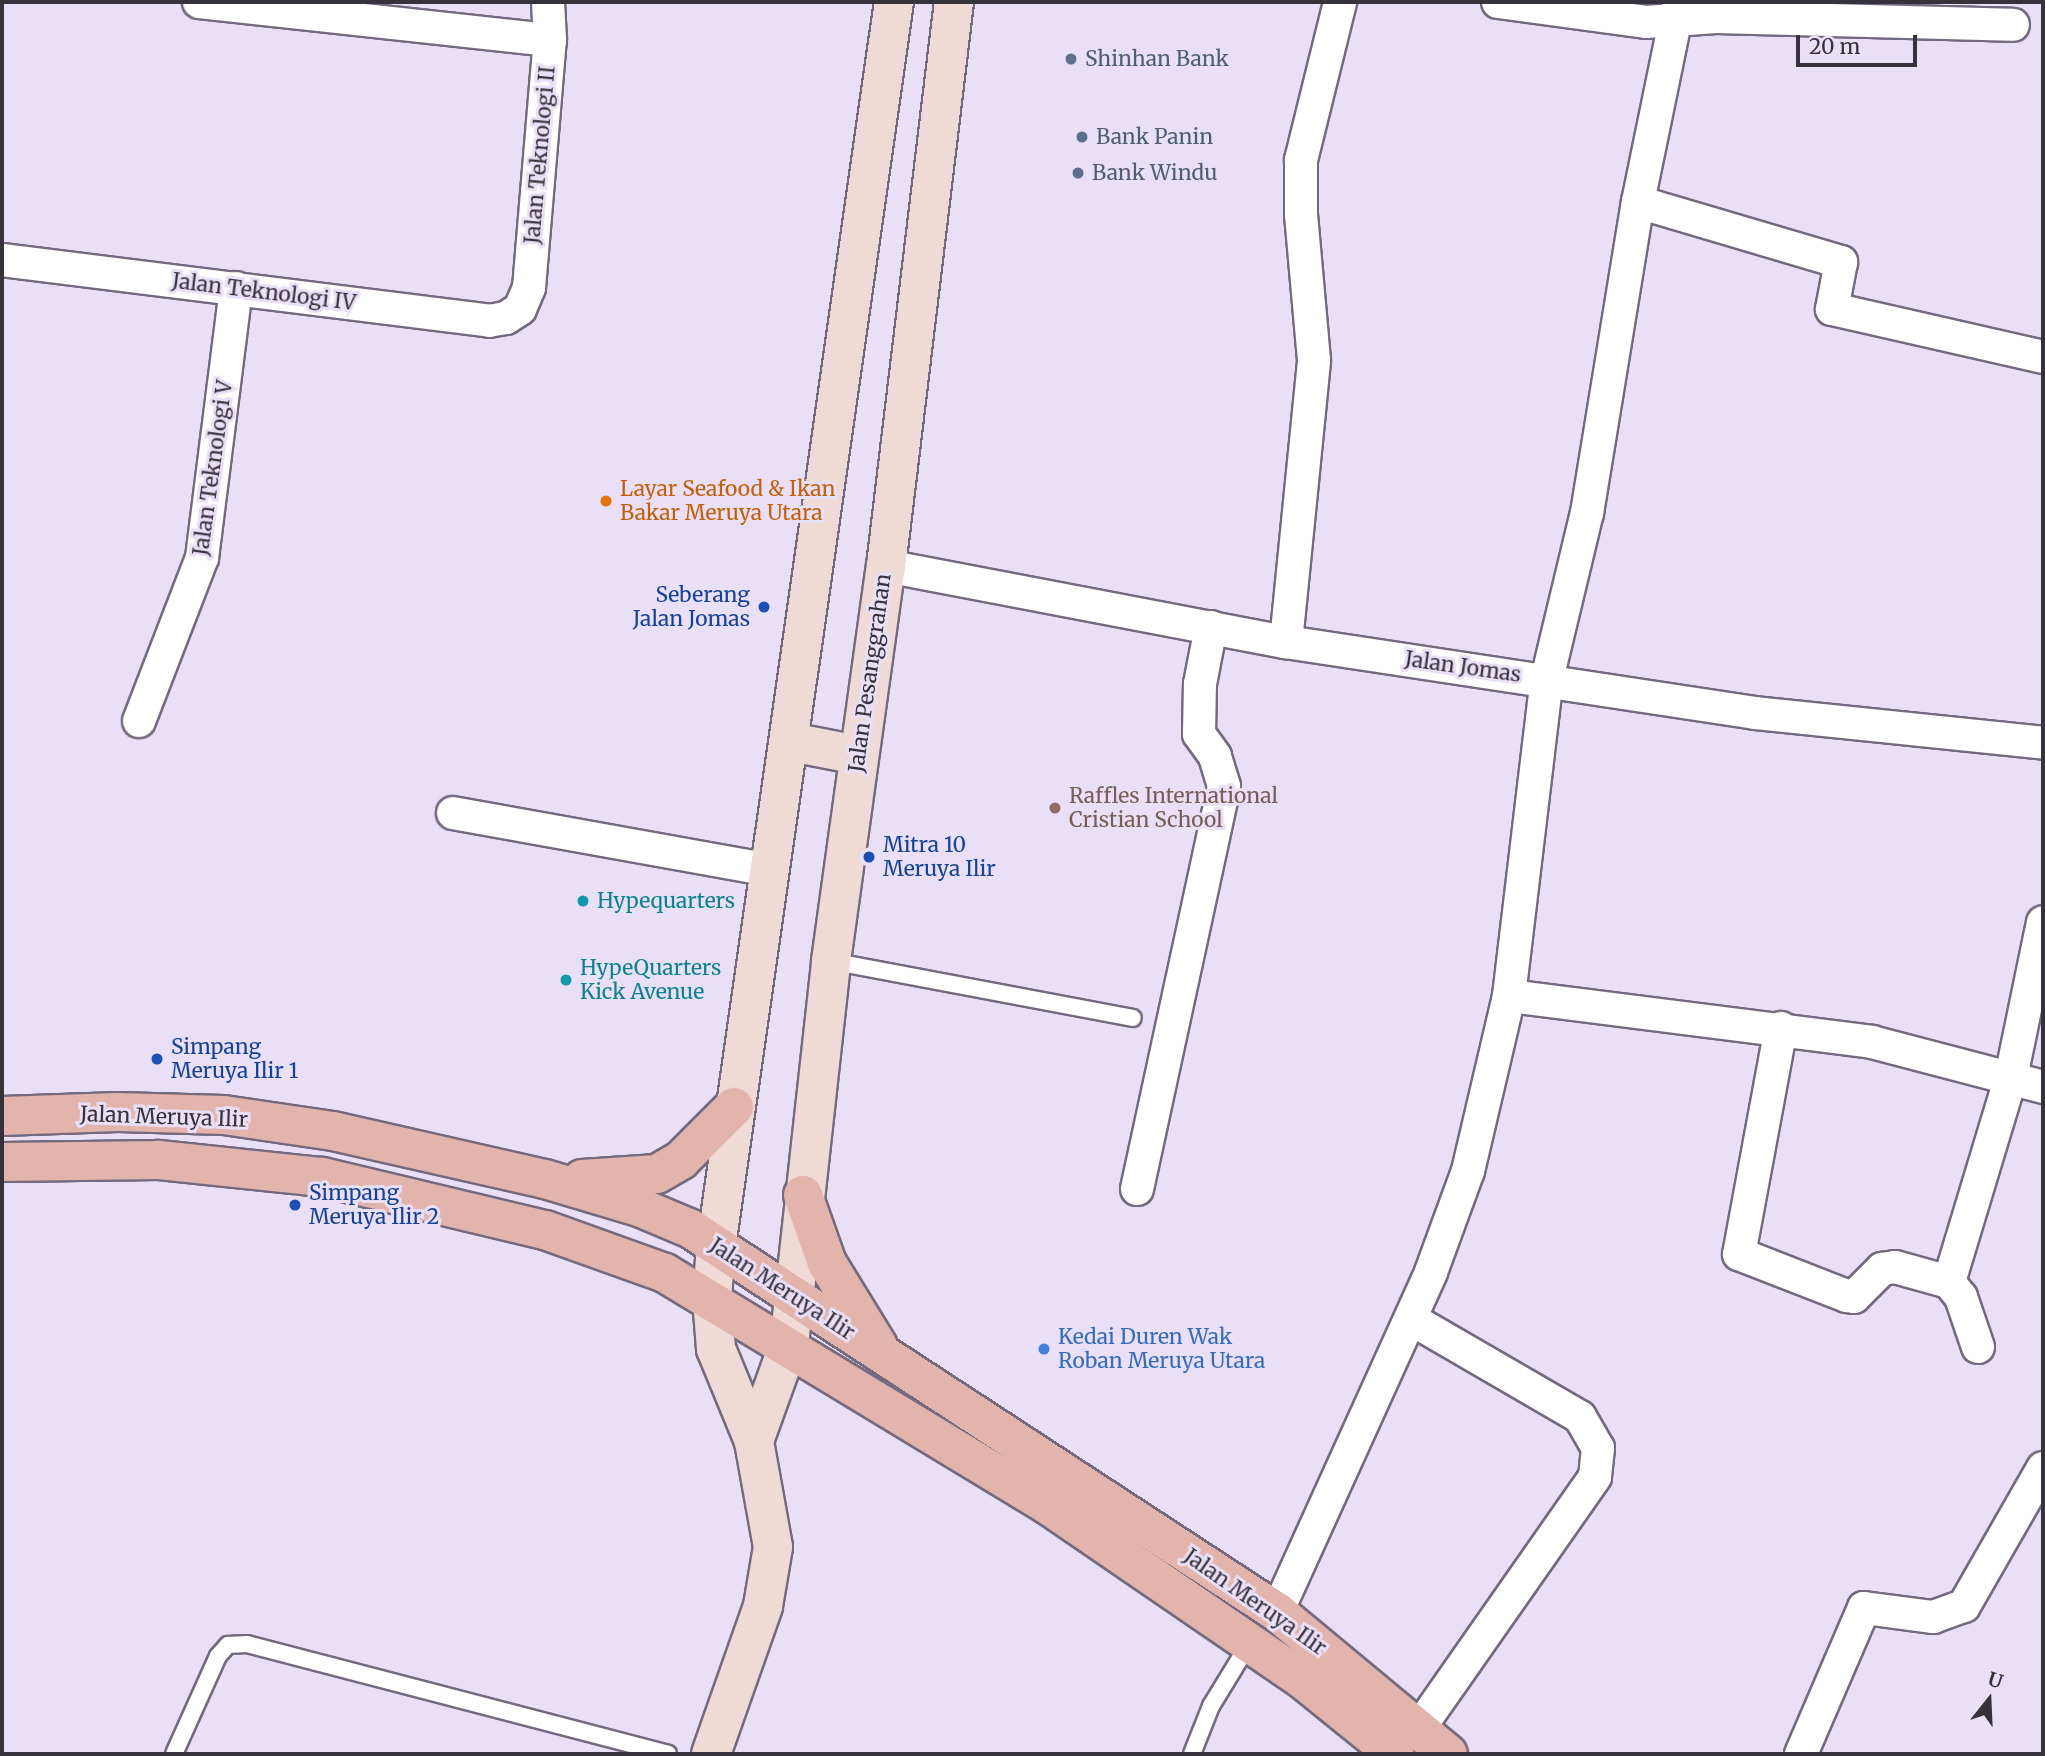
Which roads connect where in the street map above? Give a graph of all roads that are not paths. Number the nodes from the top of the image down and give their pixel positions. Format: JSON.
{"nodes":[{"id":1,"x":199,"y":2,"type":"edge"},
{"id":2,"x":548,"y":2,"type":"edge"},
{"id":3,"x":894,"y":2,"type":"edge"},
{"id":4,"x":954,"y":2,"type":"edge"},
{"id":5,"x":1340,"y":2,"type":"edge"},
{"id":6,"x":1498,"y":2,"type":"edge"},
{"id":7,"x":1678,"y":9,"type":"edge"},
{"id":8,"x":2013,"y":25,"type":"dead end"},
{"id":9,"x":550,"y":40,"type":"junction"},
{"id":10,"x":1638,"y":202,"type":"junction"},
{"id":11,"x":2,"y":260,"type":"edge"},
{"id":12,"x":236,"y":288,"type":"junction"},
{"id":13,"x":521,"y":306,"type":"joint"},
{"id":14,"x":2043,"y":357,"type":"edge"},
{"id":15,"x":886,"y":566,"type":"junction"},
{"id":16,"x":1211,"y":627,"type":"junction"},
{"id":17,"x":1286,"y":642,"type":"junction"},
{"id":18,"x":1547,"y":679,"type":"junction"},
{"id":19,"x":139,"y":721,"type":"dead end"},
{"id":20,"x":791,"y":742,"type":"junction"},
{"id":21,"x":2043,"y":743,"type":"edge"},
{"id":22,"x":858,"y":755,"type":"junction"},
{"id":23,"x":453,"y":813,"type":"dead end"},
{"id":24,"x":771,"y":870,"type":"junction"},
{"id":25,"x":2043,"y":922,"type":"edge"},
{"id":26,"x":831,"y":961,"type":"junction"},
{"id":27,"x":1509,"y":996,"type":"junction"},
{"id":28,"x":1133,"y":1018,"type":"dead end"},
{"id":29,"x":1781,"y":1028,"type":"junction"},
{"id":30,"x":2011,"y":1077,"type":"junction"},
{"id":31,"x":2043,"y":1087,"type":"edge"},
{"id":32,"x":734,"y":1107,"type":"junction"},
{"id":33,"x":2,"y":1116,"type":"edge"},
{"id":34,"x":2,"y":1162,"type":"edge"},
{"id":35,"x":545,"y":1179,"type":"junction"},
{"id":36,"x":1137,"y":1189,"type":"dead end"},
{"id":37,"x":803,"y":1195,"type":"junction"},
{"id":38,"x":716,"y":1246,"type":"junction"},
{"id":39,"x":1949,"y":1282,"type":"junction"},
{"id":40,"x":712,"y":1298,"type":"junction"},
{"id":41,"x":794,"y":1298,"type":"junction"},
{"id":42,"x":1410,"y":1319,"type":"junction"},
{"id":43,"x":789,"y":1344,"type":"junction"},
{"id":44,"x":1978,"y":1348,"type":"dead end"},
{"id":45,"x":885,"y":1357,"type":"junction"},
{"id":46,"x":754,"y":1441,"type":"junction"},
{"id":47,"x":2043,"y":1468,"type":"edge"},
{"id":48,"x":1277,"y":1612,"type":"junction"},
{"id":49,"x":1250,"y":1642,"type":"junction"},
{"id":50,"x":1407,"y":1741,"type":"edge"},
{"id":51,"x":174,"y":1754,"type":"edge"},
{"id":52,"x":668,"y":1754,"type":"edge"},
{"id":53,"x":711,"y":1754,"type":"edge"},
{"id":54,"x":1192,"y":1754,"type":"edge"},
{"id":55,"x":1448,"y":1754,"type":"edge"},
{"id":56,"x":1801,"y":1754,"type":"edge"}],
"edges":[{"from":1,"to":9,"type":"street"},
{"from":2,"to":9,"type":"street","name":"Jalan Teknologi II"},
{"from":3,"to":20,"type":"main road"},
{"from":4,"to":15,"type":"main road","name":"Jalan Pesanggrahan"},
{"from":5,"to":17,"type":"street"},
{"from":6,"to":7,"type":"street"},
{"from":7,"to":8,"type":"street"},
{"from":7,"to":10,"type":"street"},
{"from":9,"to":13,"type":"street","name":"Jalan Teknologi II"},
{"from":10,"to":14,"type":"street"},
{"from":10,"to":18,"type":"street"},
{"from":11,"to":12,"type":"street","name":"Jalan Teknologi IV"},
{"from":12,"to":13,"type":"street","name":"Jalan Teknologi IV"},
{"from":12,"to":19,"type":"street","name":"Jalan Teknologi V"},
{"from":15,"to":16,"type":"street","name":"Jalan Jomas"},
{"from":15,"to":22,"type":"main road","name":"Jalan Pesanggrahan"},
{"from":16,"to":17,"type":"street","name":"Jalan Jomas"},
{"from":16,"to":36,"type":"street"},
{"from":17,"to":18,"type":"street","name":"Jalan Jomas"},
{"from":18,"to":21,"type":"street","name":"Jalan Jomas"},
{"from":18,"to":27,"type":"street"},
{"from":20,"to":22,"type":"main road"},
{"from":20,"to":24,"type":"main road"},
{"from":22,"to":26,"type":"main road","name":"Jalan Pesanggrahan"},
{"from":23,"to":24,"type":"street"},
{"from":24,"to":32,"type":"main road"},
{"from":25,"to":30,"type":"street"},
{"from":26,"to":28,"type":"lane"},
{"from":26,"to":37,"type":"main road","name":"Jalan Pesanggrahan"},
{"from":27,"to":29,"type":"street"},
{"from":27,"to":42,"type":"street"},
{"from":29,"to":30,"type":"street"},
{"from":29,"to":39,"type":"street"},
{"from":30,"to":31,"type":"street"},
{"from":30,"to":39,"type":"street"},
{"from":32,"to":35,"type":"main road"},
{"from":32,"to":38,"type":"main road"},
{"from":33,"to":35,"type":"main road","name":"Jalan Meruya Ilir"},
{"from":34,"to":40,"type":"main road","name":"Jalan Meruya Ilir"},
{"from":35,"to":38,"type":"main road","name":"Jalan Meruya Ilir"},
{"from":37,"to":41,"type":"main road","name":"Jalan Pesanggrahan"},
{"from":37,"to":45,"type":"main road"},
{"from":38,"to":40,"type":"main road"},
{"from":38,"to":41,"type":"main road","name":"Jalan Meruya Ilir"},
{"from":39,"to":44,"type":"street"},
{"from":40,"to":43,"type":"main road","name":"Jalan Meruya Ilir"},
{"from":40,"to":46,"type":"main road"},
{"from":41,"to":43,"type":"main road","name":"Jalan Pesanggrahan"},
{"from":41,"to":45,"type":"main road","name":"Jalan Meruya Ilir"},
{"from":42,"to":48,"type":"street"},
{"from":42,"to":50,"type":"street"},
{"from":43,"to":46,"type":"main road","name":"Jalan Pesanggrahan"},
{"from":43,"to":49,"type":"main road","name":"Jalan Meruya Ilir"},
{"from":45,"to":48,"type":"main road","name":"Jalan Meruya Ilir"},
{"from":46,"to":53,"type":"main road"},
{"from":47,"to":56,"type":"street"},
{"from":48,"to":50,"type":"main road","name":"Jalan Meruya Ilir"},
{"from":49,"to":50,"type":"main road","name":"Jalan Meruya Ilir"},
{"from":49,"to":54,"type":"lane"},
{"from":50,"to":55,"type":"main road","name":"Jalan Meruya Ilir"},
{"from":51,"to":52,"type":"lane"}]}
